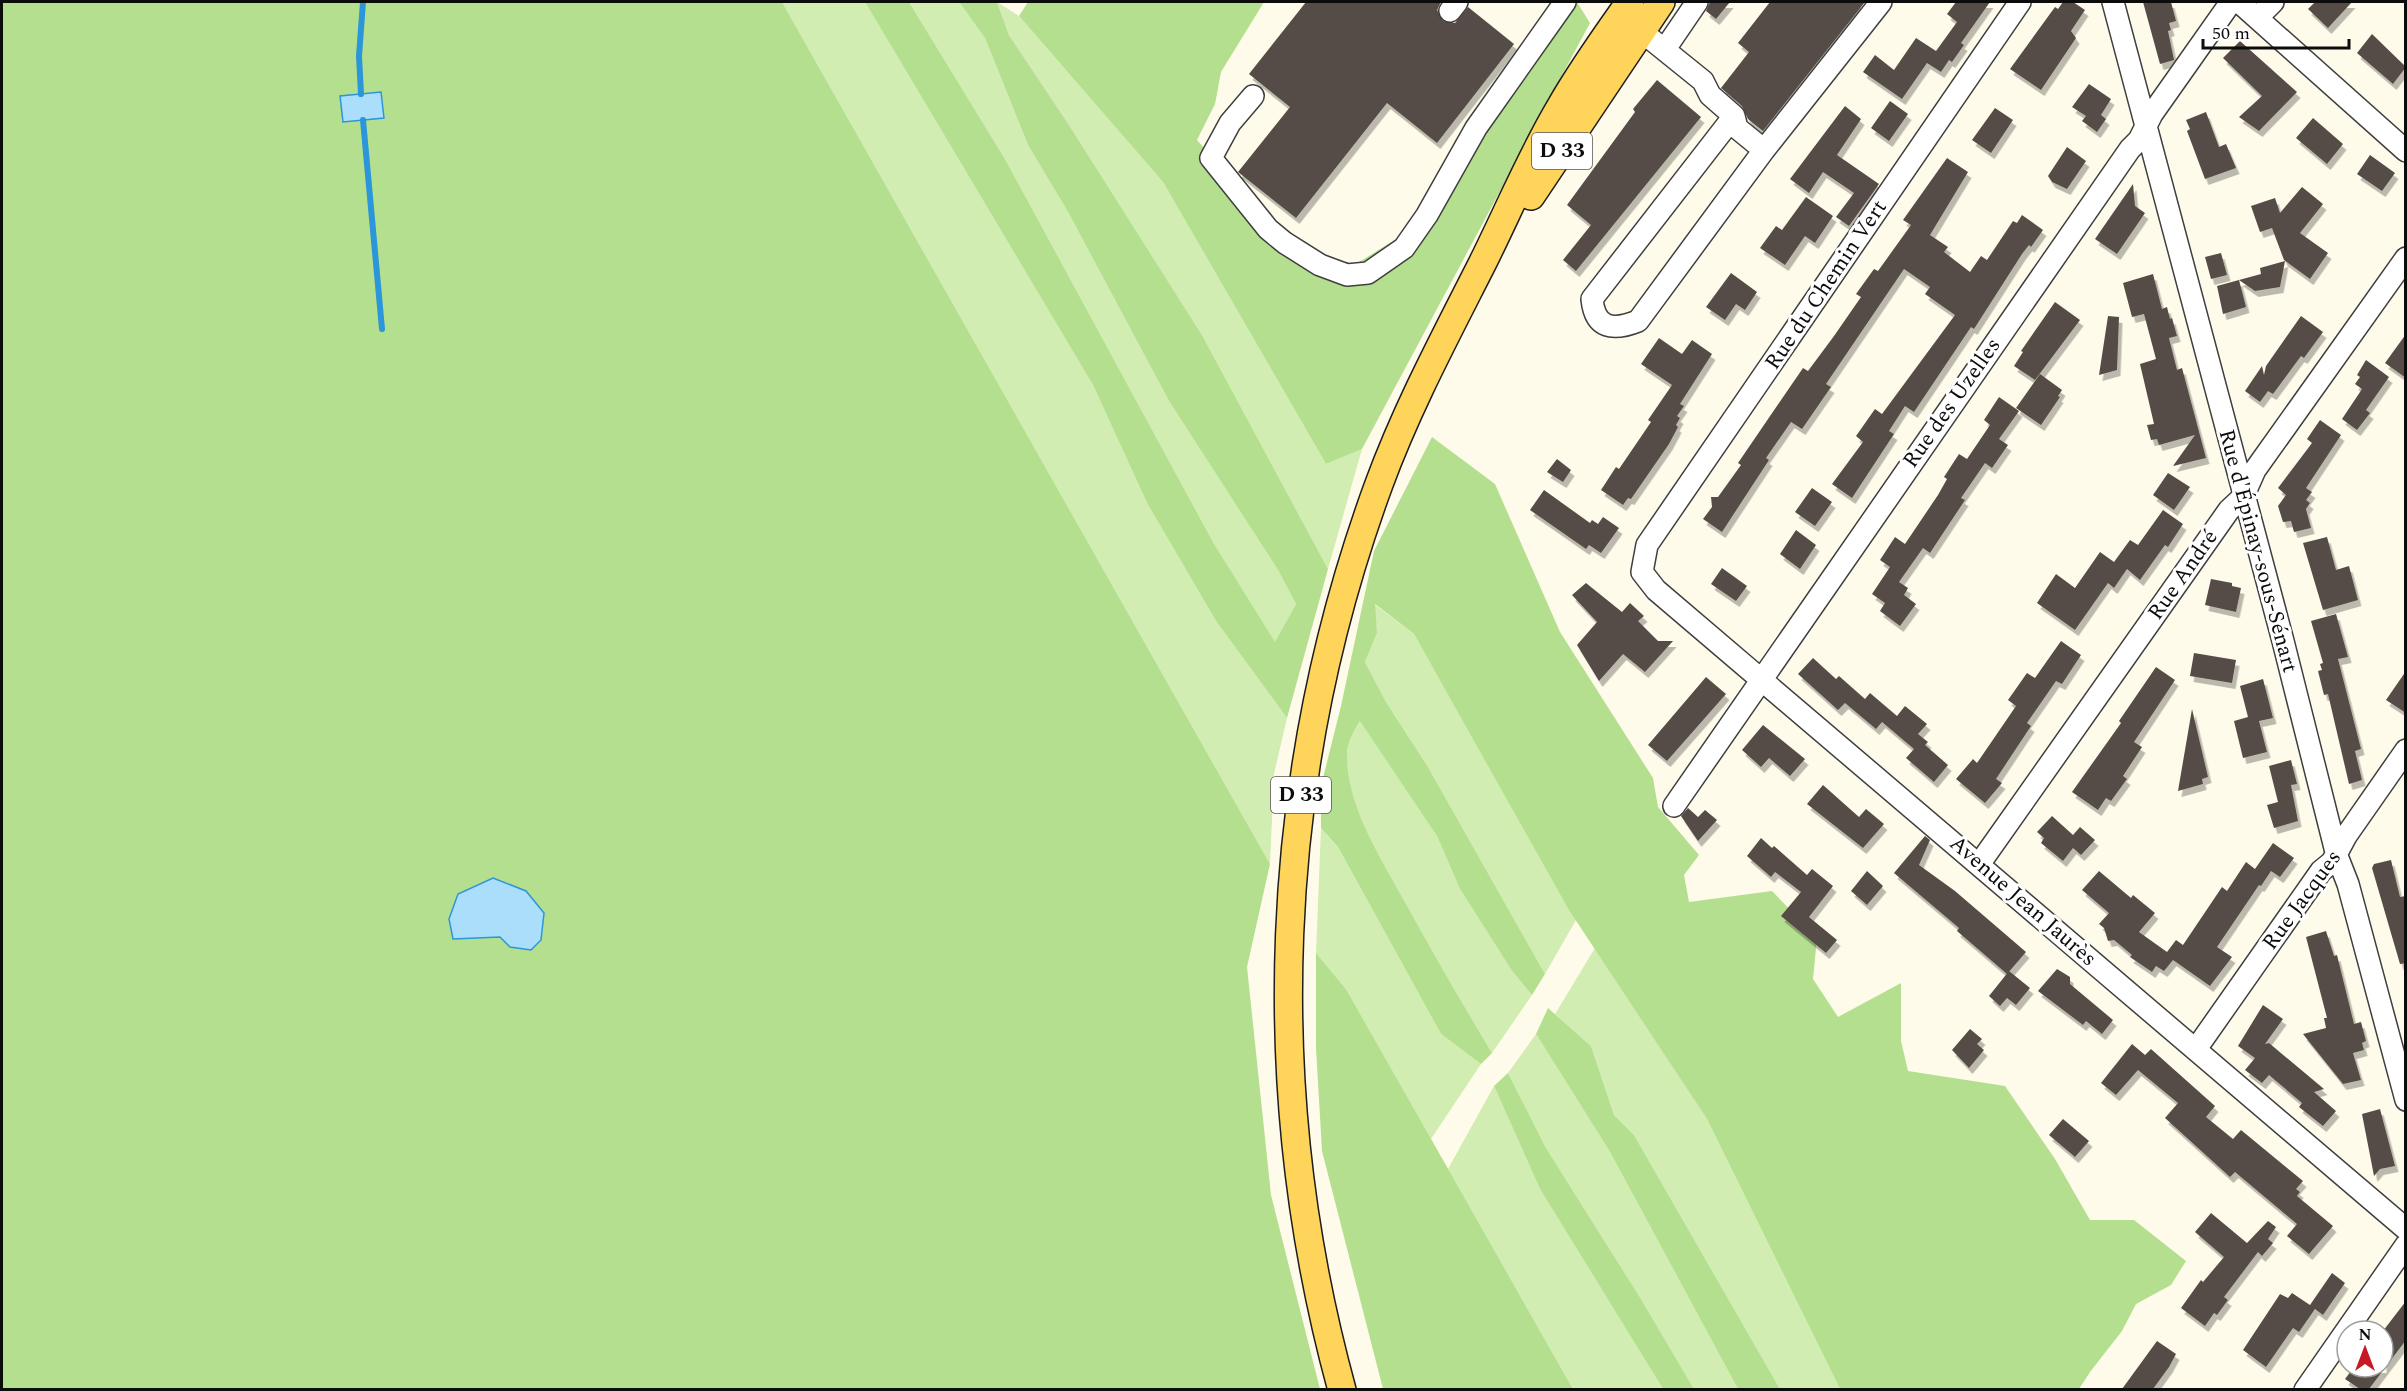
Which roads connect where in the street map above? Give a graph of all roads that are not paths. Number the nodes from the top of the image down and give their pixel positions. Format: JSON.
{"nodes":[{"id":1,"x":1565,"y":2,"type":"edge"},
{"id":2,"x":1630,"y":2,"type":"edge"},
{"id":3,"x":1661,"y":2,"type":"edge"},
{"id":4,"x":1697,"y":2,"type":"edge"},
{"id":5,"x":1881,"y":2,"type":"edge"},
{"id":6,"x":2020,"y":2,"type":"edge"},
{"id":7,"x":2114,"y":2,"type":"edge"},
{"id":8,"x":2231,"y":2,"type":"edge"},
{"id":9,"x":2239,"y":2,"type":"edge"},
{"id":10,"x":2273,"y":2,"type":"edge"},
{"id":11,"x":2257,"y":18,"type":"junction"},
{"id":12,"x":1641,"y":31,"type":"junction"},
{"id":13,"x":1665,"y":49,"type":"junction"},
{"id":14,"x":1253,"y":96,"type":"dead end"},
{"id":15,"x":1734,"y":116,"type":"junction"},
{"id":16,"x":2145,"y":129,"type":"junction"},
{"id":17,"x":1764,"y":150,"type":"junction"},
{"id":18,"x":2405,"y":150,"type":"edge"},
{"id":19,"x":2406,"y":258,"type":"edge"},
{"id":20,"x":1480,"y":268,"type":"junction"},
{"id":21,"x":2243,"y":497,"type":"junction"},
{"id":22,"x":1642,"y":572,"type":"joint"},
{"id":23,"x":1761,"y":677,"type":"junction"},
{"id":24,"x":2406,"y":750,"type":"edge"},
{"id":25,"x":1674,"y":806,"type":"dead end"},
{"id":26,"x":2337,"y":856,"type":"junction"},
{"id":27,"x":1980,"y":863,"type":"junction"},
{"id":28,"x":2196,"y":1049,"type":"junction"},
{"id":29,"x":2406,"y":1100,"type":"edge"},
{"id":30,"x":2406,"y":1229,"type":"edge"},
{"id":31,"x":2406,"y":1245,"type":"edge"},
{"id":32,"x":1342,"y":1389,"type":"edge"},
{"id":33,"x":2305,"y":1389,"type":"edge"}],
"edges":[{"from":1,"to":14,"type":"street"},
{"from":2,"to":20,"type":"main road","number":"D 33"},
{"from":3,"to":12,"type":"main road","number":"D 33"},
{"from":4,"to":13,"type":"street"},
{"from":5,"to":17,"type":"street"},
{"from":6,"to":22,"type":"street","name":"Rue du Chemin Vert"},
{"from":7,"to":16,"type":"street","name":"Rue d'Épinay-sous-Sénart"},
{"from":8,"to":16,"type":"street","name":"Rue des Uzelles"},
{"from":9,"to":11,"type":"street"},
{"from":10,"to":11,"type":"street"},
{"from":11,"to":18,"type":"street"},
{"from":12,"to":13,"type":"street"},
{"from":12,"to":20,"type":"main road","number":"D 33"},
{"from":13,"to":15,"type":"street"},
{"from":15,"to":17,"type":"street"},
{"from":15,"to":17,"type":"street"},
{"from":16,"to":21,"type":"street","name":"Rue d'Épinay-sous-Sénart"},
{"from":16,"to":23,"type":"street","name":"Rue des Uzelles"},
{"from":19,"to":21,"type":"street","name":"Rue André"},
{"from":20,"to":32,"type":"main road","number":"D 33"},
{"from":21,"to":26,"type":"street","name":"Rue d'Épinay-sous-Sénart"},
{"from":21,"to":27,"type":"street","name":"Rue André"},
{"from":22,"to":23,"type":"street","name":"Avenue Jean Jaurès"},
{"from":23,"to":25,"type":"street","name":"Rue des Uzelles"},
{"from":23,"to":27,"type":"street","name":"Avenue Jean Jaurès"},
{"from":24,"to":26,"type":"street","name":"Rue Jacques"},
{"from":26,"to":28,"type":"street","name":"Rue Jacques"},
{"from":26,"to":29,"type":"street","name":"Rue d'Épinay-sous-Sénart"},
{"from":27,"to":28,"type":"street","name":"Avenue Jean Jaurès"},
{"from":28,"to":30,"type":"street","name":"Avenue Jean Jaurès"},
{"from":31,"to":33,"type":"street"}]}
